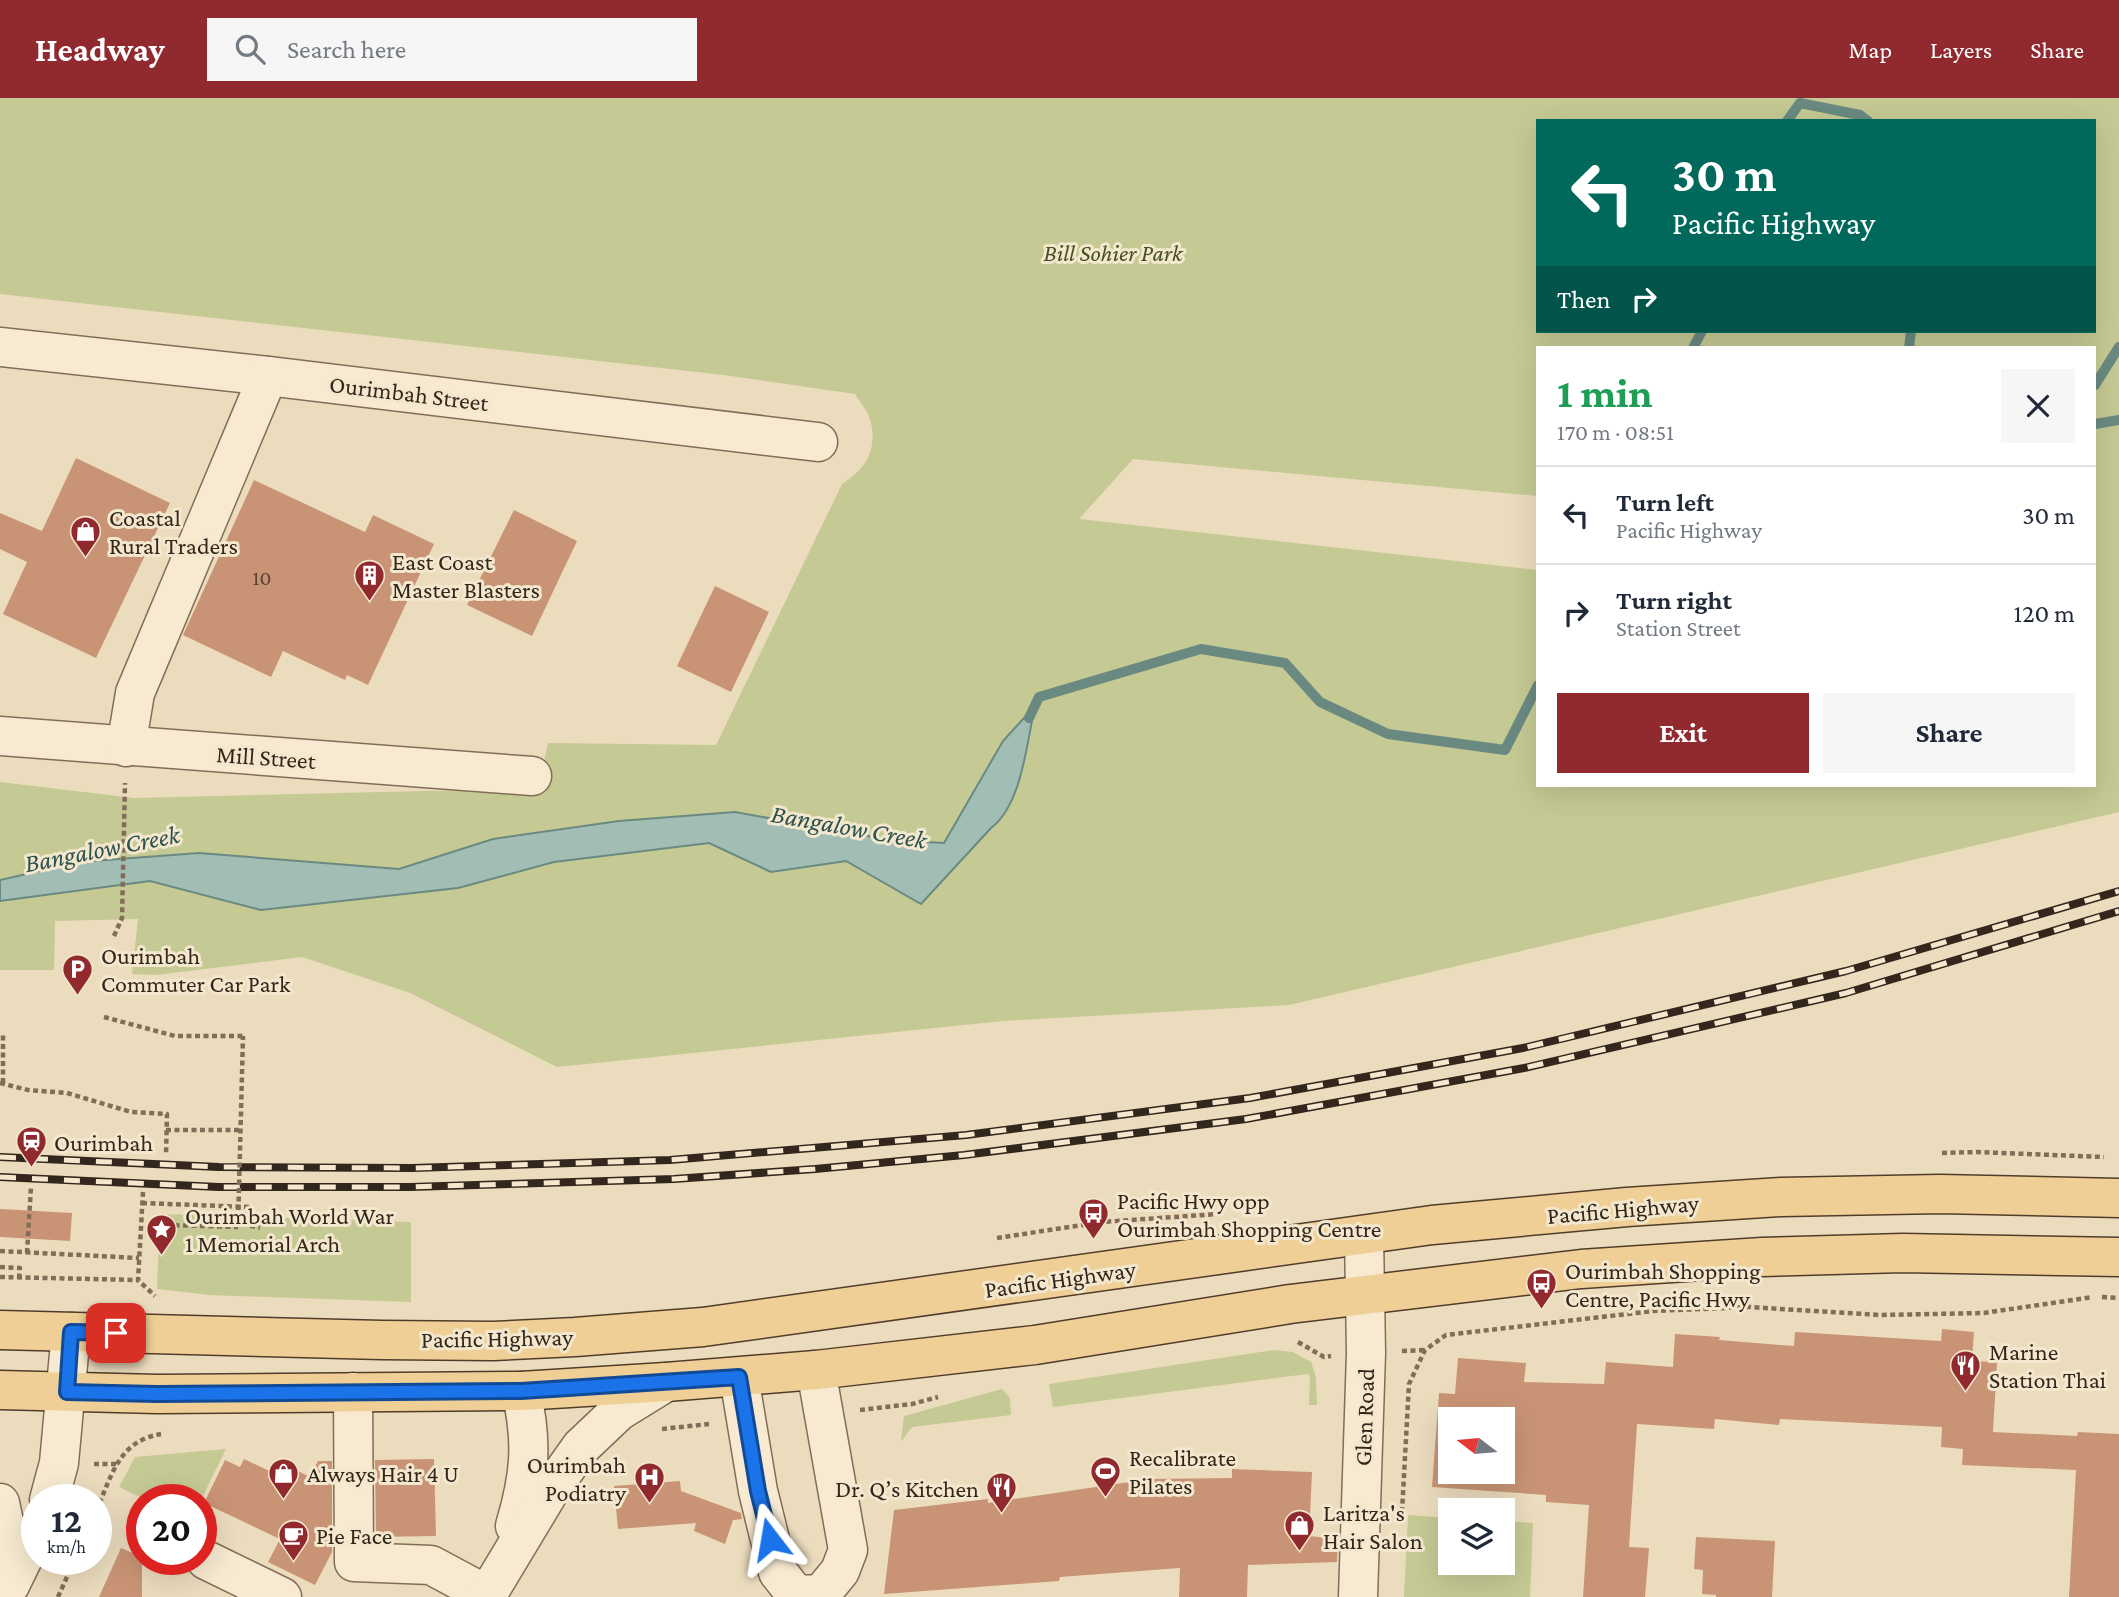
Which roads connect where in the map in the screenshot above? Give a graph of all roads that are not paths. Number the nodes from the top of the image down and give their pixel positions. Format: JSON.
{"nodes":[{"id":1,"x":0,"y":347,"type":"edge"},
{"id":2,"x":268,"y":376,"type":"junction"},
{"id":3,"x":818,"y":442,"type":"dead end"},
{"id":4,"x":0,"y":736,"type":"edge"},
{"id":5,"x":125,"y":747,"type":"junction"},
{"id":6,"x":532,"y":776,"type":"dead end"},
{"id":7,"x":2119,"y":1198,"type":"edge"},
{"id":8,"x":1364,"y":1236,"type":"junction"},
{"id":9,"x":2119,"y":1257,"type":"edge"},
{"id":10,"x":1367,"y":1295,"type":"junction"},
{"id":11,"x":0,"y":1330,"type":"edge"},
{"id":12,"x":71,"y":1332,"type":"junction"},
{"id":13,"x":816,"y":1370,"type":"junction"},
{"id":14,"x":739,"y":1377,"type":"junction"},
{"id":15,"x":666,"y":1382,"type":"junction"},
{"id":16,"x":0,"y":1390,"type":"edge"},
{"id":17,"x":521,"y":1391,"type":"junction"},
{"id":18,"x":67,"y":1392,"type":"junction"},
{"id":19,"x":354,"y":1392,"type":"junction"},
{"id":20,"x":53,"y":1484,"type":"edge"},
{"id":21,"x":0,"y":1503,"type":"edge"},
{"id":22,"x":21,"y":1563,"type":"edge"},
{"id":23,"x":217,"y":1565,"type":"edge"},
{"id":24,"x":7,"y":1591,"type":"edge"},
{"id":25,"x":486,"y":1596,"type":"edge"},
{"id":26,"x":282,"y":1597,"type":"edge"},
{"id":27,"x":1358,"y":1597,"type":"edge"}],
"edges":[{"from":1,"to":2,"type":"street","name":"Ourimbah Street"},
{"from":2,"to":3,"type":"street","name":"Ourimbah Street"},
{"from":2,"to":5,"type":"street"},
{"from":4,"to":5,"type":"street","name":"Mill Street"},
{"from":5,"to":6,"type":"street","name":"Mill Street"},
{"from":7,"to":8,"type":"main road","name":"Pacific Highway"},
{"from":8,"to":10,"type":"street","name":"Glen Road"},
{"from":8,"to":12,"type":"main road","name":"Pacific Highway"},
{"from":9,"to":10,"type":"main road"},
{"from":10,"to":13,"type":"main road"},
{"from":10,"to":27,"type":"street","name":"Glen Road"},
{"from":11,"to":12,"type":"main road","name":"Pacific Highway"},
{"from":12,"to":18,"type":"street"},
{"from":13,"to":14,"type":"main road"},
{"from":13,"to":14,"type":"street"},
{"from":14,"to":15,"type":"main road"},
{"from":15,"to":17,"type":"main road"},
{"from":15,"to":25,"type":"street"},
{"from":16,"to":18,"type":"main road"},
{"from":17,"to":19,"type":"main road"},
{"from":17,"to":25,"type":"street"},
{"from":18,"to":19,"type":"main road"},
{"from":18,"to":20,"type":"street"},
{"from":19,"to":25,"type":"street"},
{"from":21,"to":24,"type":"street"},
{"from":22,"to":24,"type":"street"},
{"from":23,"to":26,"type":"street"}]}
